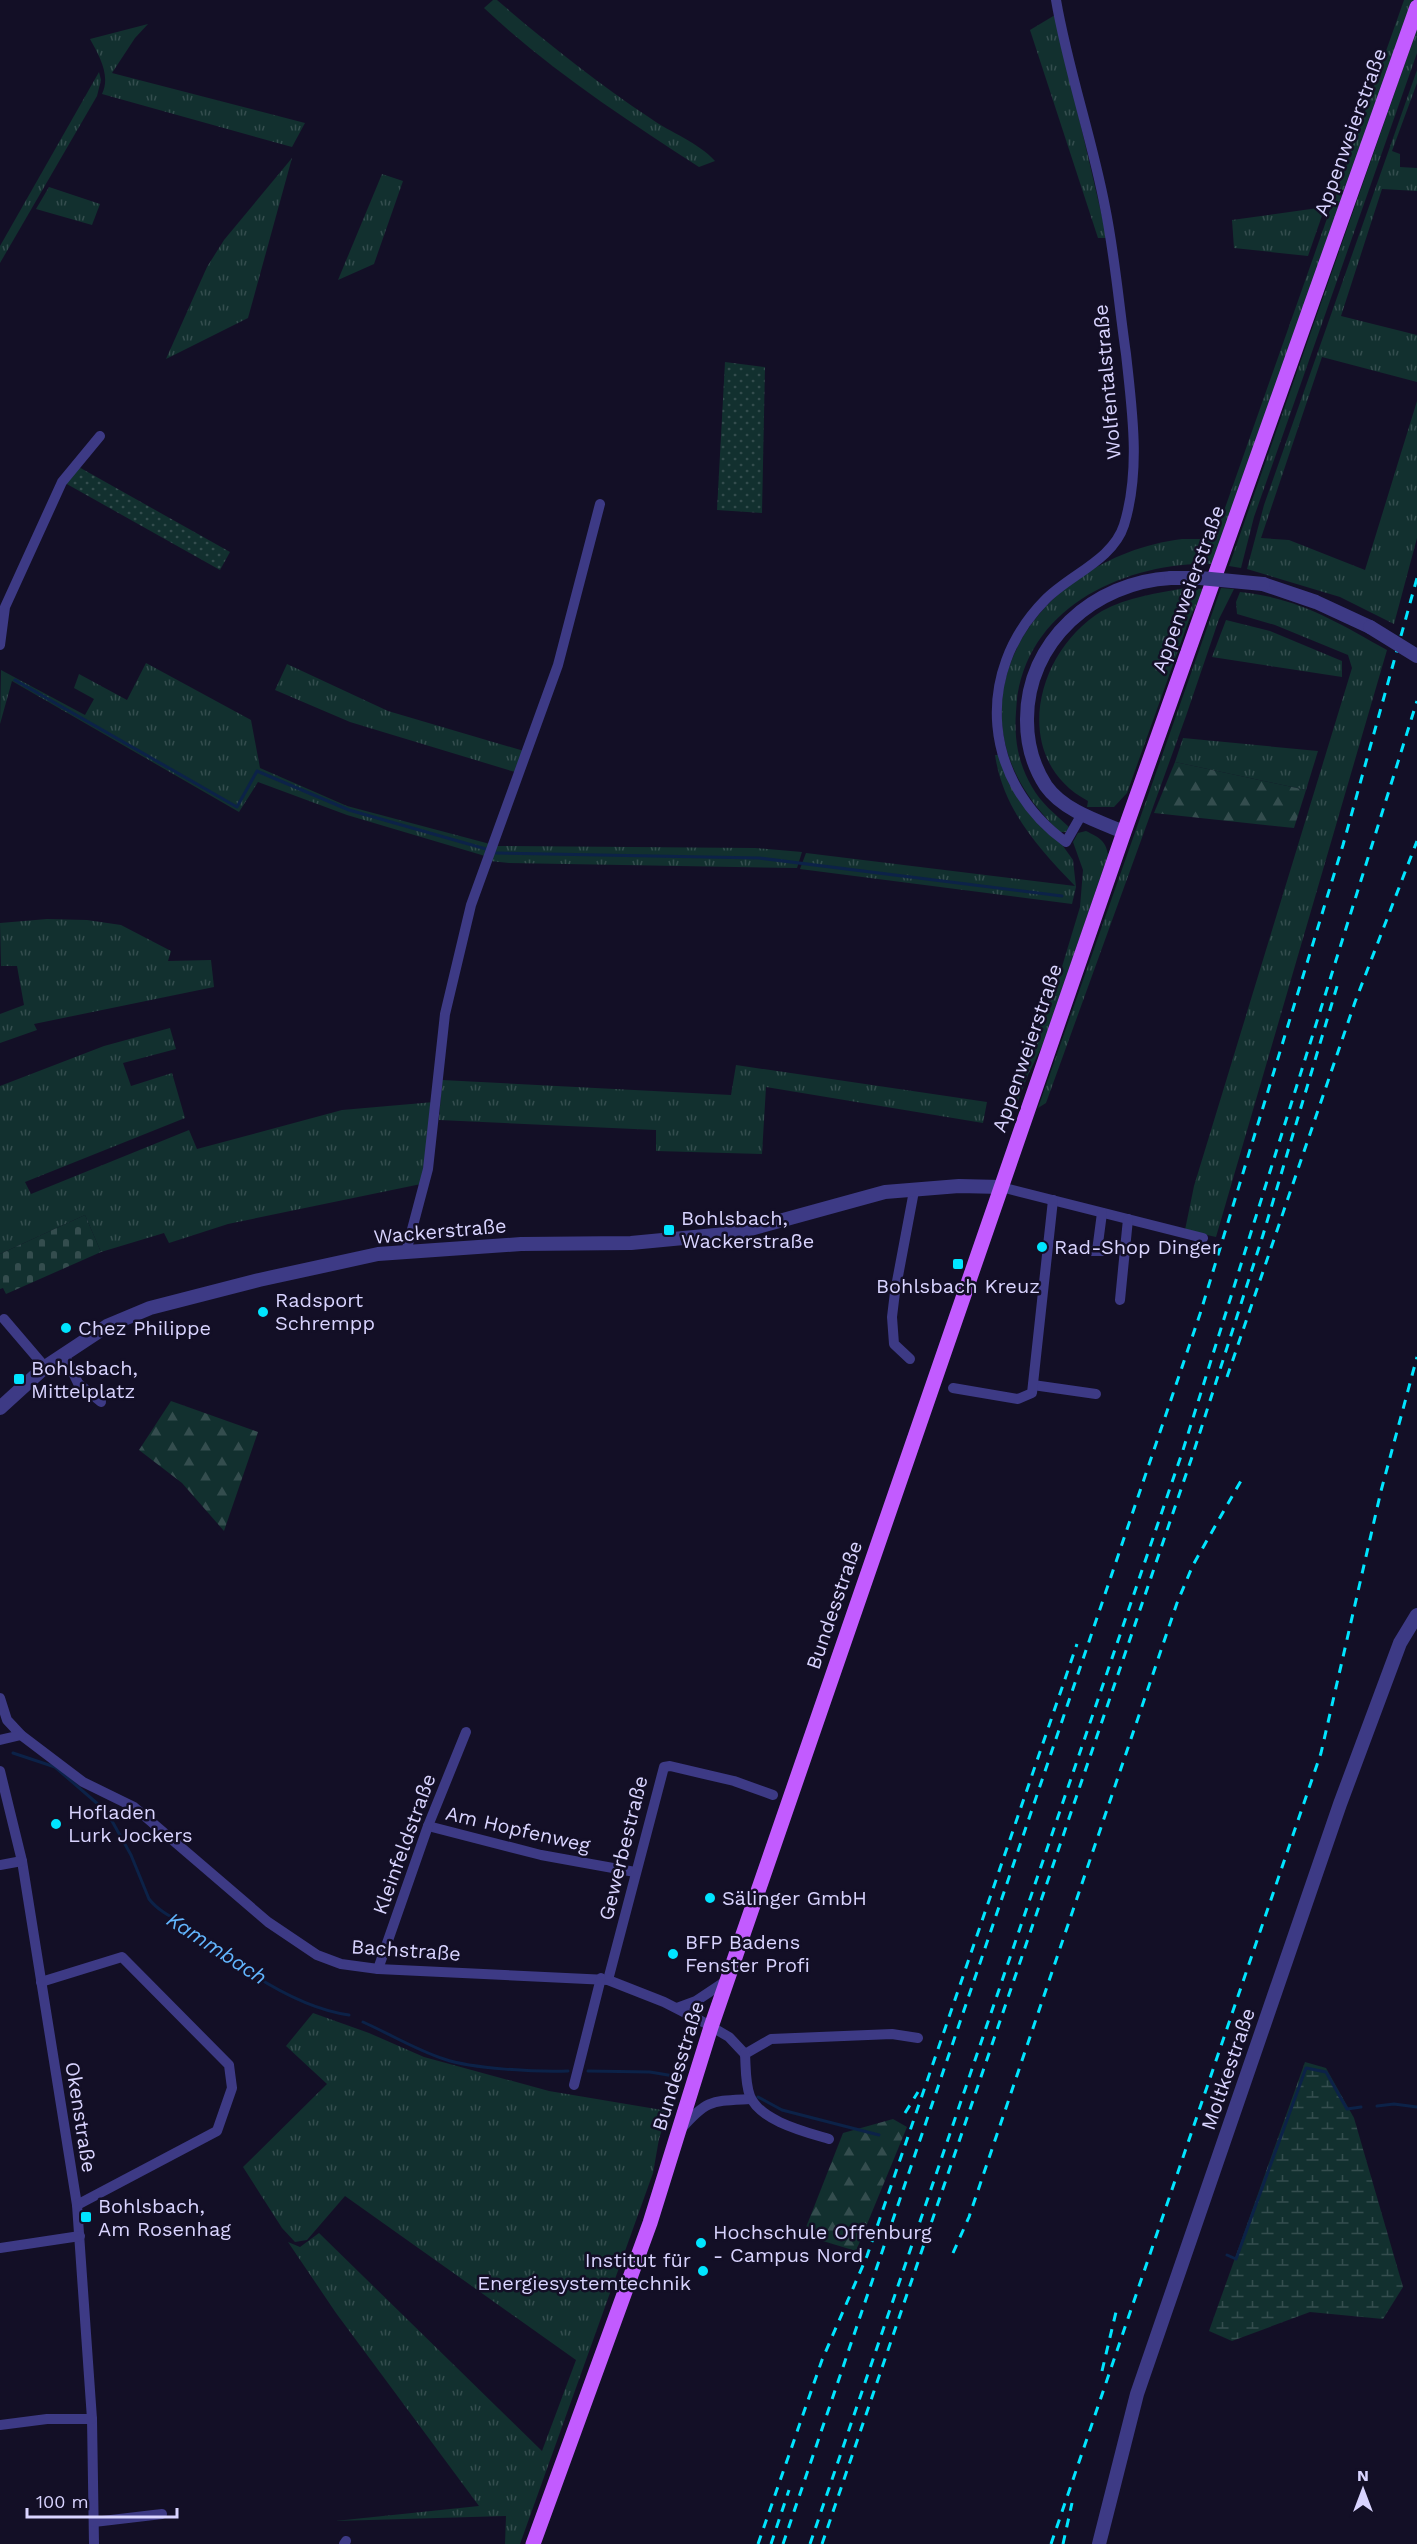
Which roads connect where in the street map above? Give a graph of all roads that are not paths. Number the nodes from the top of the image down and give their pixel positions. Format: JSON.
{"nodes":[{"id":1,"x":1056,"y":0,"type":"edge"},
{"id":2,"x":1417,"y":7,"type":"edge"},
{"id":3,"x":100,"y":436,"type":"dead end"},
{"id":4,"x":600,"y":504,"type":"dead end"},
{"id":5,"x":0,"y":645,"type":"edge"},
{"id":6,"x":1417,"y":656,"type":"edge"},
{"id":7,"x":1082,"y":814,"type":"junction"},
{"id":8,"x":1124,"y":832,"type":"junction"},
{"id":9,"x":1001,"y":1187,"type":"junction"},
{"id":10,"x":915,"y":1191,"type":"junction"},
{"id":11,"x":1053,"y":1200,"type":"junction"},
{"id":12,"x":1102,"y":1213,"type":"junction"},
{"id":13,"x":1128,"y":1219,"type":"junction"},
{"id":14,"x":1203,"y":1238,"type":"dead end"},
{"id":15,"x":1097,"y":1251,"type":"dead end"},
{"id":16,"x":405,"y":1252,"type":"junction"},
{"id":17,"x":1120,"y":1300,"type":"dead end"},
{"id":18,"x":4,"y":1319,"type":"dead end"},
{"id":19,"x":64,"y":1354,"type":"junction"},
{"id":20,"x":910,"y":1359,"type":"dead end"},
{"id":21,"x":940,"y":1360,"type":"joint"},
{"id":22,"x":45,"y":1367,"type":"junction"},
{"id":23,"x":1033,"y":1385,"type":"junction"},
{"id":24,"x":953,"y":1389,"type":"dead end"},
{"id":25,"x":1095,"y":1394,"type":"dead end"},
{"id":26,"x":101,"y":1402,"type":"dead end"},
{"id":27,"x":0,"y":1408,"type":"edge"},
{"id":28,"x":1417,"y":1615,"type":"edge"},
{"id":29,"x":0,"y":1698,"type":"edge"},
{"id":30,"x":466,"y":1732,"type":"dead end"},
{"id":31,"x":21,"y":1735,"type":"junction"},
{"id":32,"x":0,"y":1740,"type":"edge"},
{"id":33,"x":0,"y":1772,"type":"edge"},
{"id":34,"x":773,"y":1795,"type":"dead end"},
{"id":35,"x":428,"y":1827,"type":"junction"},
{"id":36,"x":22,"y":1861,"type":"junction"},
{"id":37,"x":0,"y":1865,"type":"edge"},
{"id":38,"x":635,"y":1872,"type":"junction"},
{"id":39,"x":378,"y":1969,"type":"junction"},
{"id":40,"x":604,"y":1979,"type":"junction"},
{"id":41,"x":727,"y":1981,"type":"junction"},
{"id":42,"x":41,"y":1982,"type":"junction"},
{"id":43,"x":677,"y":2008,"type":"junction"},
{"id":44,"x":711,"y":2026,"type":"junction"},
{"id":45,"x":918,"y":2038,"type":"dead end"},
{"id":46,"x":745,"y":2054,"type":"junction"},
{"id":47,"x":574,"y":2085,"type":"dead end"},
{"id":48,"x":750,"y":2098,"type":"junction"},
{"id":49,"x":680,"y":2131,"type":"junction"},
{"id":50,"x":829,"y":2139,"type":"dead end"},
{"id":51,"x":77,"y":2205,"type":"junction"},
{"id":52,"x":80,"y":2236,"type":"junction"},
{"id":53,"x":0,"y":2248,"type":"edge"},
{"id":54,"x":92,"y":2419,"type":"junction"},
{"id":55,"x":0,"y":2425,"type":"edge"},
{"id":56,"x":162,"y":2514,"type":"dead end"},
{"id":57,"x":94,"y":2522,"type":"junction"},
{"id":58,"x":94,"y":2544,"type":"edge"},
{"id":59,"x":533,"y":2544,"type":"edge"},
{"id":60,"x":1099,"y":2544,"type":"edge"}],
"edges":[{"from":1,"to":7,"type":"street","name":"Wolfentalstraße"},
{"from":2,"to":8,"type":"main road","name":"Appenweierstraße"},
{"from":3,"to":5,"type":"street"},
{"from":4,"to":16,"type":"street"},
{"from":6,"to":7,"type":"street","bridge":true},
{"from":7,"to":8,"type":"street"},
{"from":8,"to":9,"type":"main road","name":"Appenweierstraße"},
{"from":9,"to":10,"type":"street","name":"Wackerstraße"},
{"from":9,"to":11,"type":"street","name":"Wackerstraße"},
{"from":9,"to":21,"type":"main road","name":"Appenweierstraße"},
{"from":10,"to":16,"type":"street","name":"Wackerstraße"},
{"from":10,"to":20,"type":"street"},
{"from":11,"to":12,"type":"street","name":"Wackerstraße"},
{"from":11,"to":23,"type":"street"},
{"from":12,"to":13,"type":"street","name":"Wackerstraße"},
{"from":12,"to":15,"type":"street"},
{"from":13,"to":14,"type":"street","name":"Wackerstraße"},
{"from":13,"to":17,"type":"street"},
{"from":16,"to":19,"type":"street","name":"Wackerstraße"},
{"from":18,"to":22,"type":"street"},
{"from":19,"to":22,"type":"street","name":"Wackerstraße"},
{"from":19,"to":26,"type":"street"},
{"from":21,"to":41,"type":"main road","name":"Bundesstraße"},
{"from":22,"to":27,"type":"street","name":"Wackerstraße"},
{"from":23,"to":24,"type":"street"},
{"from":23,"to":25,"type":"street"},
{"from":28,"to":60,"type":"street","name":"Moltkestraße"},
{"from":29,"to":31,"type":"street","name":"Bachstraße"},
{"from":30,"to":35,"type":"street","name":"Kleinfeldstraße"},
{"from":31,"to":32,"type":"street"},
{"from":31,"to":39,"type":"street","name":"Bachstraße"},
{"from":33,"to":36,"type":"street","name":"Okenstraße"},
{"from":34,"to":38,"type":"street","name":"Gewerbestraße"},
{"from":35,"to":38,"type":"street","name":"Am Hopfenweg"},
{"from":35,"to":39,"type":"street","name":"Kleinfeldstraße"},
{"from":36,"to":37,"type":"street"},
{"from":36,"to":42,"type":"street","name":"Okenstraße"},
{"from":38,"to":40,"type":"street","name":"Gewerbestraße"},
{"from":39,"to":40,"type":"street","name":"Bachstraße"},
{"from":40,"to":43,"type":"street","name":"Bachstraße"},
{"from":40,"to":47,"type":"street"},
{"from":41,"to":43,"type":"street"},
{"from":41,"to":44,"type":"main road","name":"Bundesstraße"},
{"from":42,"to":51,"type":"street","name":"Okenstraße"},
{"from":42,"to":51,"type":"street"},
{"from":43,"to":44,"type":"street","name":"Bachstraße"},
{"from":44,"to":46,"type":"street","name":"Bachstraße"},
{"from":44,"to":49,"type":"main road","name":"Bundesstraße"},
{"from":45,"to":46,"type":"street"},
{"from":46,"to":48,"type":"street"},
{"from":48,"to":49,"type":"street"},
{"from":48,"to":50,"type":"street"},
{"from":49,"to":59,"type":"main road","name":"Bundesstraße"},
{"from":51,"to":52,"type":"street","name":"Okenstraße"},
{"from":52,"to":53,"type":"street"},
{"from":52,"to":54,"type":"street","name":"Okenstraße"},
{"from":54,"to":55,"type":"street"},
{"from":54,"to":57,"type":"street","name":"Okenstraße"},
{"from":56,"to":57,"type":"street"},
{"from":57,"to":58,"type":"street","name":"Okenstraße"}]}
